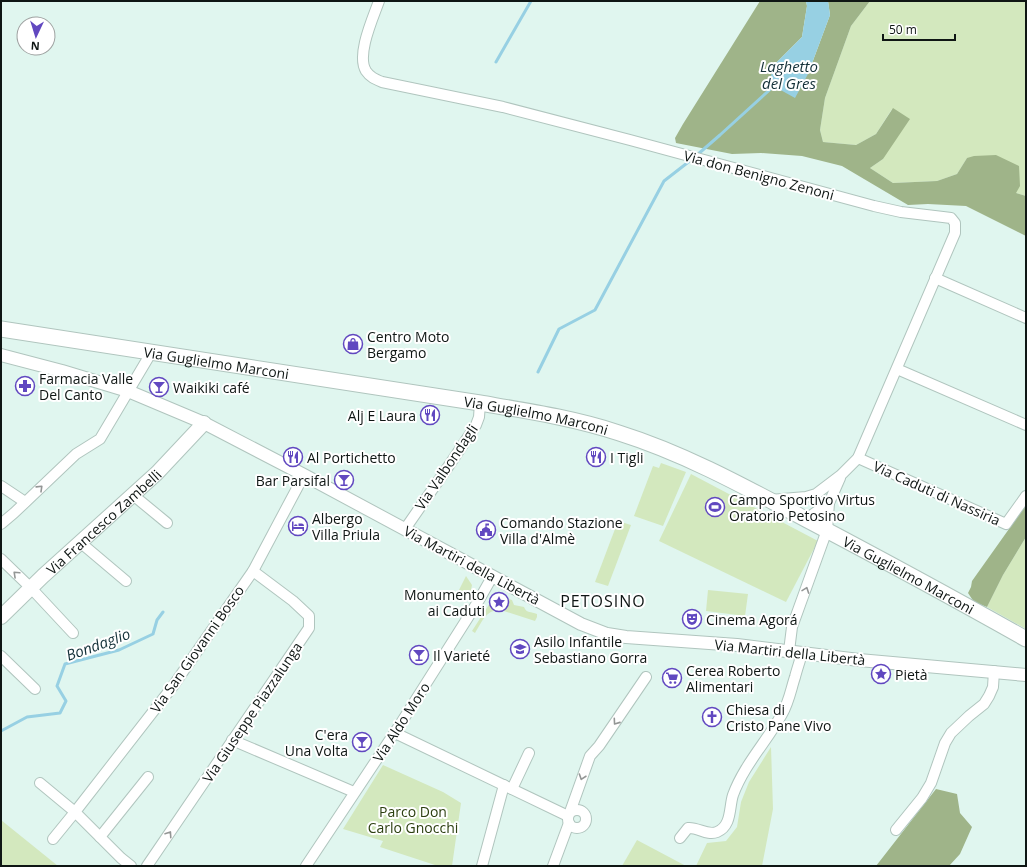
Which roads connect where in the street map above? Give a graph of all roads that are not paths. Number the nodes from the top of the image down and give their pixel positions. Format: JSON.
{"nodes":[{"id":1,"x":379,"y":1,"type":"edge"},
{"id":2,"x":935,"y":278,"type":"junction"},
{"id":3,"x":1026,"y":318,"type":"edge"},
{"id":4,"x":1,"y":329,"type":"edge"},
{"id":5,"x":151,"y":353,"type":"junction"},
{"id":6,"x":1,"y":355,"type":"edge"},
{"id":7,"x":896,"y":369,"type":"junction"},
{"id":8,"x":128,"y":391,"type":"junction"},
{"id":9,"x":480,"y":403,"type":"junction"},
{"id":10,"x":204,"y":423,"type":"junction"},
{"id":11,"x":1026,"y":425,"type":"edge"},
{"id":12,"x":858,"y":458,"type":"junction"},
{"id":13,"x":304,"y":475,"type":"junction"},
{"id":14,"x":841,"y":475,"type":"junction"},
{"id":15,"x":1,"y":486,"type":"edge"},
{"id":16,"x":816,"y":494,"type":"junction"},
{"id":17,"x":132,"y":495,"type":"junction"},
{"id":18,"x":1026,"y":496,"type":"edge"},
{"id":19,"x":770,"y":500,"type":"junction"},
{"id":20,"x":25,"y":502,"type":"junction"},
{"id":21,"x":829,"y":503,"type":"junction"},
{"id":22,"x":806,"y":519,"type":"junction"},
{"id":23,"x":167,"y":523,"type":"dead end"},
{"id":24,"x":1,"y":524,"type":"edge"},
{"id":25,"x":405,"y":529,"type":"junction"},
{"id":26,"x":827,"y":530,"type":"junction"},
{"id":27,"x":80,"y":542,"type":"junction"},
{"id":28,"x":1,"y":558,"type":"edge"},
{"id":29,"x":253,"y":571,"type":"junction"},
{"id":30,"x":492,"y":577,"type":"junction"},
{"id":31,"x":126,"y":581,"type":"dead end"},
{"id":32,"x":31,"y":588,"type":"junction"},
{"id":33,"x":1,"y":618,"type":"edge"},
{"id":34,"x":72,"y":633,"type":"dead end"},
{"id":35,"x":1026,"y":639,"type":"edge"},
{"id":36,"x":789,"y":651,"type":"junction"},
{"id":37,"x":802,"y":653,"type":"junction"},
{"id":38,"x":1,"y":656,"type":"edge"},
{"id":39,"x":994,"y":672,"type":"junction"},
{"id":40,"x":1024,"y":673,"type":"edge"},
{"id":41,"x":646,"y":677,"type":"dead end"},
{"id":42,"x":35,"y":689,"type":"dead end"},
{"id":43,"x":395,"y":733,"type":"junction"},
{"id":44,"x":232,"y":740,"type":"junction"},
{"id":45,"x":529,"y":753,"type":"dead end"},
{"id":46,"x":148,"y":777,"type":"dead end"},
{"id":47,"x":40,"y":782,"type":"dead end"},
{"id":48,"x":508,"y":787,"type":"junction"},
{"id":49,"x":354,"y":792,"type":"junction"},
{"id":50,"x":75,"y":812,"type":"junction"},
{"id":51,"x":569,"y":817,"type":"junction"},
{"id":52,"x":579,"y":828,"type":"junction"},
{"id":53,"x":896,"y":830,"type":"dead end"},
{"id":54,"x":100,"y":837,"type":"junction"},
{"id":55,"x":680,"y":838,"type":"dead end"},
{"id":56,"x":53,"y":839,"type":"dead end"},
{"id":57,"x":559,"y":851,"type":"junction"},
{"id":58,"x":131,"y":866,"type":"edge"},
{"id":59,"x":147,"y":866,"type":"edge"},
{"id":60,"x":306,"y":866,"type":"edge"},
{"id":61,"x":482,"y":866,"type":"edge"},
{"id":62,"x":553,"y":866,"type":"edge"}],
"edges":[{"from":1,"to":2,"type":"street","name":"Via don Benigno Zenoni"},
{"from":2,"to":3,"type":"street"},
{"from":2,"to":7,"type":"street","name":"Via don Benigno Zenoni"},
{"from":4,"to":5,"type":"main road","name":"Via Guglielmo Marconi"},
{"from":5,"to":8,"type":"street"},
{"from":5,"to":9,"type":"main road","name":"Via Guglielmo Marconi"},
{"from":6,"to":8,"type":"street","name":"Via Martiri della Libertà"},
{"from":7,"to":11,"type":"street"},
{"from":7,"to":12,"type":"street","name":"Via don Benigno Zenoni"},
{"from":8,"to":10,"type":"street","name":"Via Martiri della Libertà"},
{"from":20,"to":8,"type":"street","one_way":true},
{"from":9,"to":19,"type":"main road","name":"Via Guglielmo Marconi"},
{"from":9,"to":25,"type":"street","name":"Via Valbondagli"},
{"from":10,"to":13,"type":"street","name":"Via Martiri della Libertà"},
{"from":10,"to":17,"type":"main road","name":"Via Francesco Zambelli"},
{"from":12,"to":14,"type":"street","name":"Via don Benigno Zenoni"},
{"from":12,"to":18,"type":"street","name":"Via Caduti di Nassiria"},
{"from":13,"to":25,"type":"street","name":"Via Martiri della Libertà"},
{"from":13,"to":29,"type":"street","name":"Via San Giovanni Bosco"},
{"from":14,"to":16,"type":"street","name":"Via don Benigno Zenoni"},
{"from":14,"to":21,"type":"street","name":"Via don Benigno Zenoni"},
{"from":15,"to":20,"type":"street"},
{"from":16,"to":19,"type":"street","name":"Via don Benigno Zenoni"},
{"from":16,"to":22,"type":"street"},
{"from":17,"to":23,"type":"street"},
{"from":17,"to":27,"type":"main road","name":"Via Francesco Zambelli"},
{"from":19,"to":22,"type":"main road","name":"Via Guglielmo Marconi"},
{"from":20,"to":24,"type":"street"},
{"from":21,"to":22,"type":"street"},
{"from":21,"to":26,"type":"street","name":"Via don Benigno Zenoni"},
{"from":22,"to":26,"type":"main road","name":"Via Guglielmo Marconi"},
{"from":25,"to":30,"type":"street","name":"Via Martiri della Libertà"},
{"from":26,"to":35,"type":"main road","name":"Via Guglielmo Marconi"},
{"from":36,"to":26,"type":"street","name":"Via don Benigno Zenoni","one_way":true},
{"from":27,"to":31,"type":"street"},
{"from":27,"to":32,"type":"main road","name":"Via Francesco Zambelli"},
{"from":32,"to":28,"type":"street","one_way":true},
{"from":29,"to":44,"type":"street","name":"Via Giuseppe Piazzalunga"},
{"from":29,"to":50,"type":"street","name":"Via San Giovanni Bosco"},
{"from":30,"to":36,"type":"street","name":"Via Martiri della Libertà"},
{"from":30,"to":43,"type":"street","name":"Via Aldo Moro"},
{"from":32,"to":33,"type":"main road","name":"Via Francesco Zambelli"},
{"from":32,"to":34,"type":"street"},
{"from":36,"to":37,"type":"street","name":"Via Martiri della Libertà"},
{"from":37,"to":39,"type":"street","name":"Via Martiri della Libertà"},
{"from":37,"to":55,"type":"street"},
{"from":38,"to":42,"type":"street"},
{"from":39,"to":40,"type":"street","name":"Via Martiri della Libertà"},
{"from":39,"to":53,"type":"street"},
{"from":41,"to":51,"type":"street","one_way":true},
{"from":43,"to":48,"type":"street"},
{"from":43,"to":49,"type":"street","name":"Via Aldo Moro"},
{"from":44,"to":49,"type":"street"},
{"from":59,"to":44,"type":"street","name":"Via Giuseppe Piazzalunga","one_way":true},
{"from":45,"to":48,"type":"street"},
{"from":46,"to":54,"type":"street"},
{"from":47,"to":50,"type":"street"},
{"from":48,"to":51,"type":"street"},
{"from":48,"to":61,"type":"street"},
{"from":49,"to":60,"type":"street","name":"Via Aldo Moro"},
{"from":50,"to":54,"type":"street"},
{"from":50,"to":56,"type":"street","name":"Via San Giovanni Bosco"},
{"from":51,"to":52,"type":"street"},
{"from":51,"to":52,"type":"street"},
{"from":51,"to":57,"type":"street"},
{"from":52,"to":57,"type":"street"},
{"from":54,"to":58,"type":"street"},
{"from":57,"to":62,"type":"street"}]}
